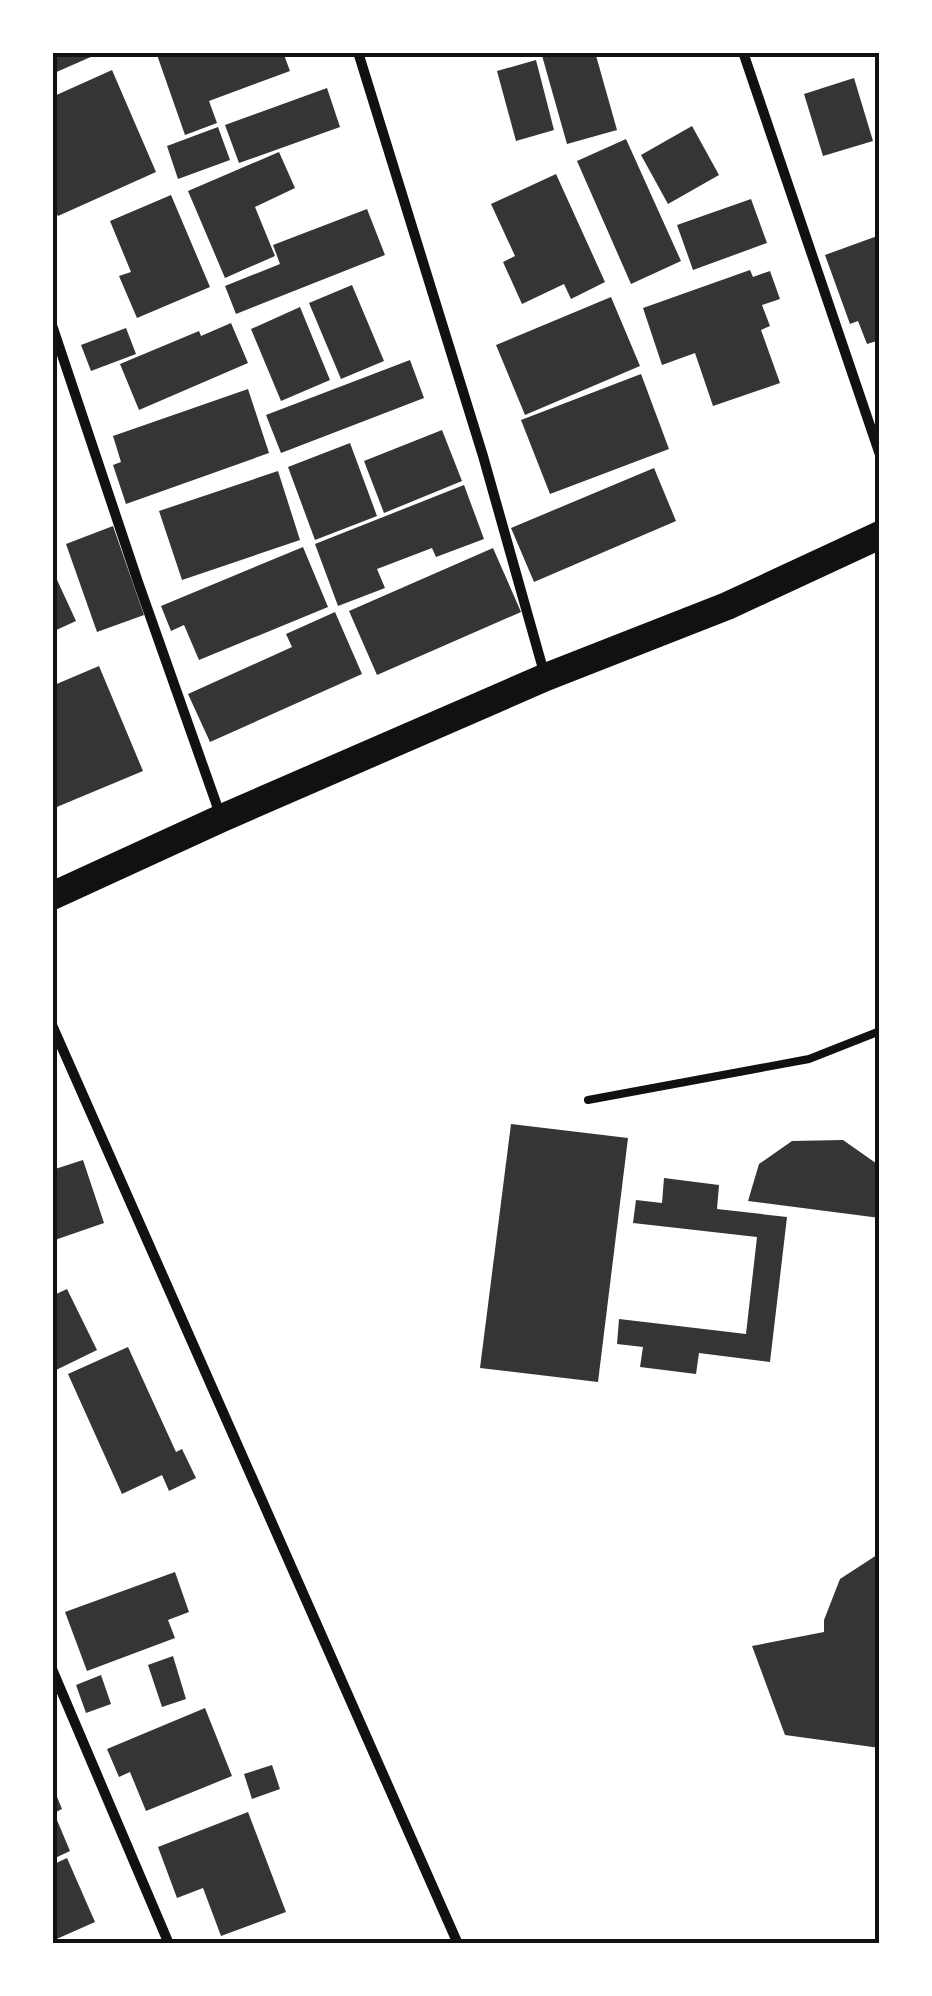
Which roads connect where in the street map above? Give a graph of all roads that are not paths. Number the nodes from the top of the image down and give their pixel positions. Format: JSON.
{"nodes":[{"id":1,"x":358,"y":52,"type":"edge"},
{"id":2,"x":743,"y":52,"type":"edge"},
{"id":3,"x":52,"y":325,"type":"edge"},
{"id":4,"x":880,"y":455,"type":"edge"},
{"id":5,"x":880,"y":536,"type":"edge"},
{"id":6,"x":546,"y":677,"type":"junction"},
{"id":7,"x":222,"y":818,"type":"junction"},
{"id":8,"x":52,"y":896,"type":"edge"},
{"id":9,"x":52,"y":1025,"type":"edge"},
{"id":10,"x":880,"y":1031,"type":"edge"},
{"id":11,"x":588,"y":1100,"type":"dead end"},
{"id":12,"x":52,"y":1669,"type":"edge"},
{"id":13,"x":169,"y":1944,"type":"edge"},
{"id":14,"x":458,"y":1944,"type":"edge"}],
"edges":[{"from":1,"to":6,"type":"street"},
{"from":2,"to":4,"type":"street"},
{"from":3,"to":7,"type":"street"},
{"from":5,"to":6,"type":"highway"},
{"from":6,"to":7,"type":"highway"},
{"from":7,"to":8,"type":"highway"},
{"from":9,"to":14,"type":"street"},
{"from":10,"to":11,"type":"lane"},
{"from":12,"to":13,"type":"street"}]}
